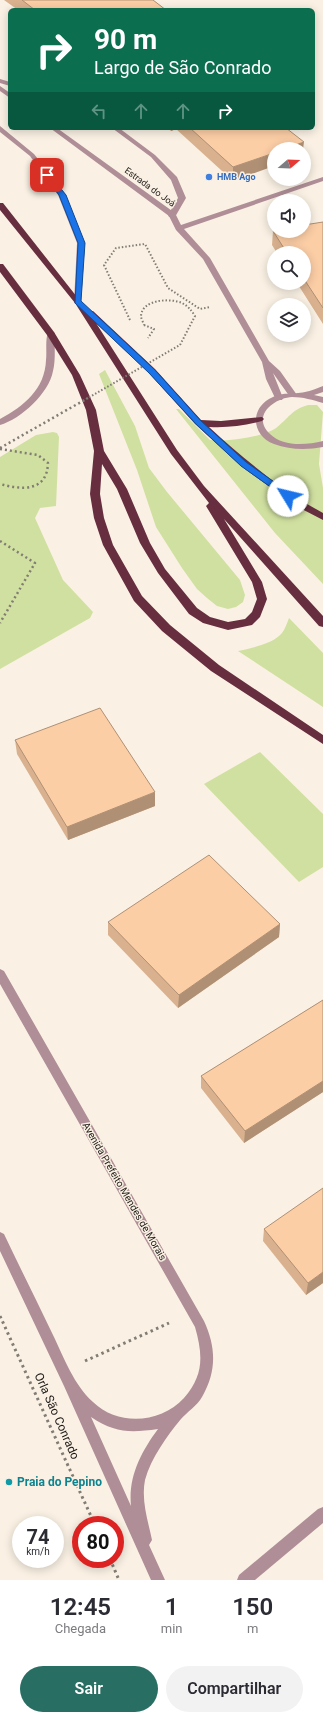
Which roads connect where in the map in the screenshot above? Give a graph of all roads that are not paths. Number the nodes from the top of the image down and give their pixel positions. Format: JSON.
{"nodes":[{"id":1,"x":0,"y":88,"type":"edge"},
{"id":2,"x":8,"y":94,"type":"edge"},
{"id":3,"x":0,"y":128,"type":"edge"},
{"id":4,"x":56,"y":130,"type":"edge"},
{"id":5,"x":118,"y":130,"type":"edge"},
{"id":6,"x":323,"y":179,"type":"edge"},
{"id":7,"x":0,"y":204,"type":"edge"},
{"id":8,"x":172,"y":214,"type":"junction"},
{"id":9,"x":180,"y":228,"type":"junction"},
{"id":10,"x":0,"y":266,"type":"edge"},
{"id":11,"x":78,"y":302,"type":"junction"},
{"id":12,"x":51,"y":334,"type":"junction"},
{"id":13,"x":266,"y":362,"type":"junction"},
{"id":14,"x":323,"y":389,"type":"edge"},
{"id":15,"x":294,"y":395,"type":"junction"},
{"id":16,"x":305,"y":395,"type":"junction"},
{"id":17,"x":279,"y":398,"type":"junction"},
{"id":18,"x":323,"y":400,"type":"edge"},
{"id":19,"x":259,"y":419,"type":"junction"},
{"id":20,"x":0,"y":422,"type":"edge"},
{"id":21,"x":198,"y":422,"type":"junction"},
{"id":22,"x":323,"y":444,"type":"edge"},
{"id":23,"x":99,"y":451,"type":"junction"},
{"id":24,"x":201,"y":488,"type":"junction"},
{"id":25,"x":323,"y":518,"type":"edge"},
{"id":26,"x":323,"y":622,"type":"edge"},
{"id":27,"x":323,"y":740,"type":"edge"},
{"id":28,"x":0,"y":974,"type":"edge"},
{"id":29,"x":0,"y":1238,"type":"edge"},
{"id":30,"x":69,"y":1382,"type":"junction"},
{"id":31,"x":180,"y":1412,"type":"junction"},
{"id":32,"x":323,"y":1514,"type":"edge"},
{"id":33,"x":150,"y":1562,"type":"junction"},
{"id":34,"x":158,"y":1580,"type":"edge"},
{"id":35,"x":244,"y":1580,"type":"edge"}],
"edges":[{"from":1,"to":2,"type":"street"},
{"from":3,"to":11,"type":"street"},
{"from":4,"to":8,"type":"street","name":"Estrada do Joá"},
{"from":5,"to":8,"type":"street"},
{"from":6,"to":9,"type":"street"},
{"from":7,"to":11,"type":"highway"},
{"from":8,"to":9,"type":"street","name":"Estrada do Joá"},
{"from":9,"to":13,"type":"street","name":"Estrada do Joá"},
{"from":10,"to":12,"type":"highway"},
{"from":11,"to":21,"type":"highway"},
{"from":11,"to":24,"type":"highway"},
{"from":12,"to":20,"type":"street"},
{"from":12,"to":23,"type":"highway"},
{"from":13,"to":15,"type":"street","name":"Estrada do Joá"},
{"from":13,"to":17,"type":"street","name":"Estrada do Joá"},
{"from":14,"to":16,"type":"street"},
{"from":15,"to":16,"type":"street"},
{"from":15,"to":17,"type":"street"},
{"from":16,"to":18,"type":"street"},
{"from":17,"to":19,"type":"street"},
{"from":19,"to":21,"type":"highway"},
{"from":19,"to":22,"type":"street"},
{"from":21,"to":25,"type":"highway"},
{"from":23,"to":24,"type":"highway"},
{"from":23,"to":27,"type":"highway"},
{"from":24,"to":26,"type":"highway"},
{"from":28,"to":31,"type":"street","name":"Avenida Prefeito Mendes de Morais"},
{"from":29,"to":30,"type":"street","name":"Avenida Prefeito Mendes de Morais"},
{"from":30,"to":31,"type":"street","name":"Avenida Prefeito Mendes de Morais"},
{"from":30,"to":33,"type":"street","name":"Avenida Prefeito Mendes de Morais"},
{"from":31,"to":33,"type":"street","name":"Avenida Prefeito Mendes de Morais"},
{"from":32,"to":35,"type":"street"},
{"from":33,"to":34,"type":"street","name":"Avenida Prefeito Mendes de Morais"}]}
